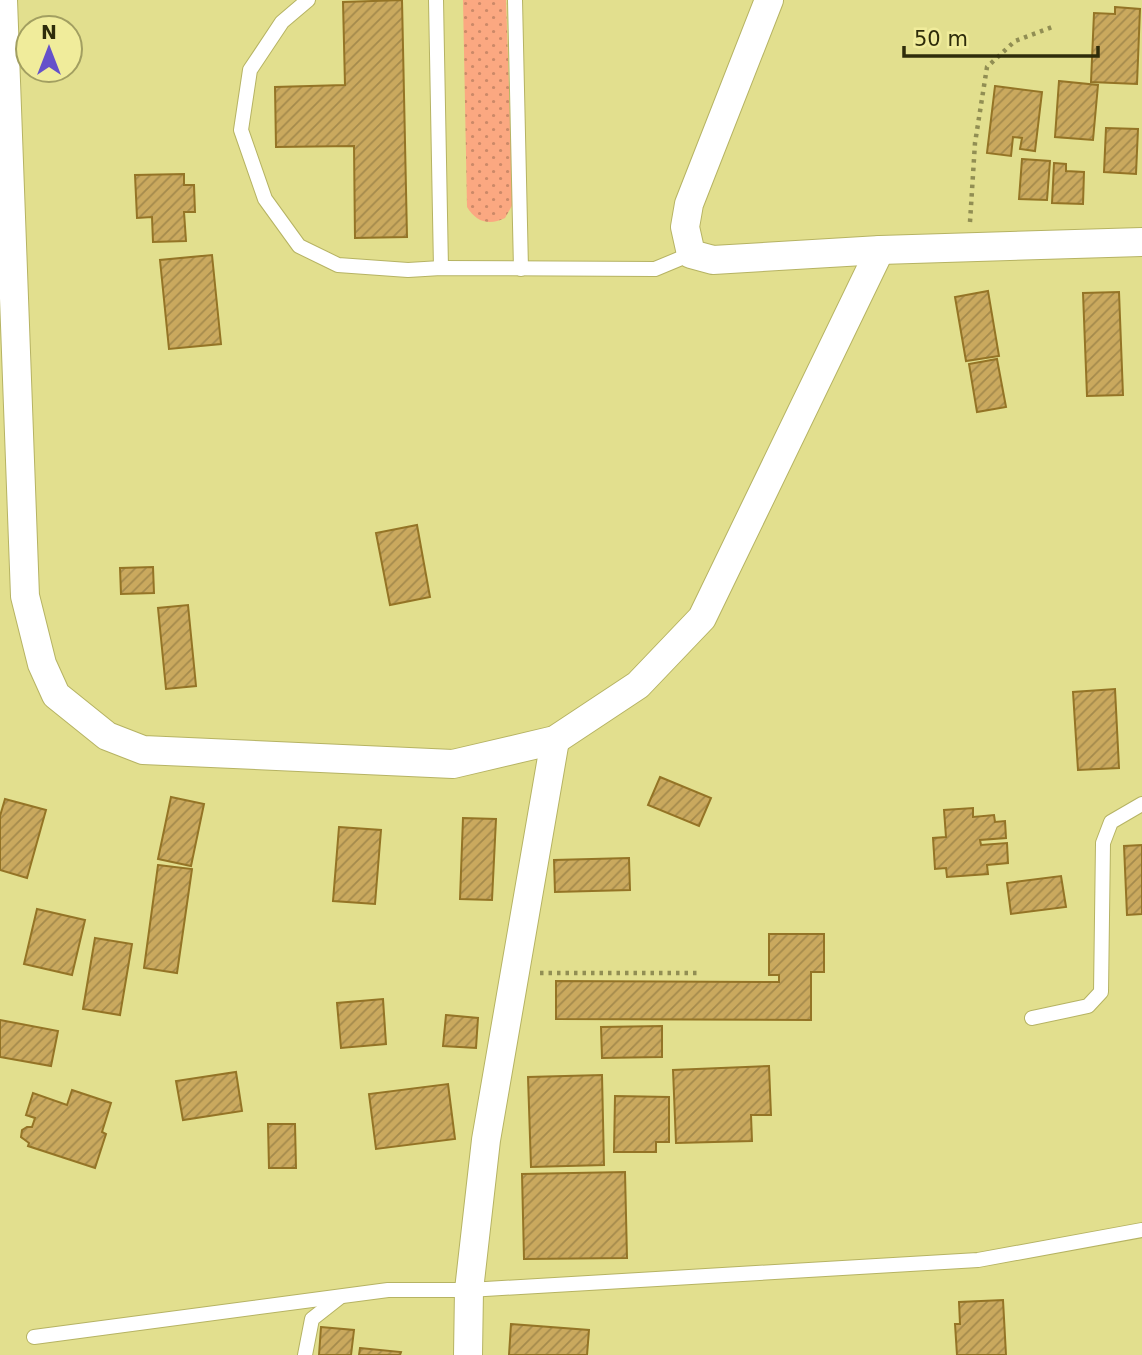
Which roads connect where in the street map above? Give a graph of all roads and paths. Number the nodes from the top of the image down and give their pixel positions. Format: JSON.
{"nodes":[{"id":1,"x":3,"y":0,"type":"edge"},
{"id":2,"x":308,"y":0,"type":"edge"},
{"id":3,"x":436,"y":0,"type":"edge"},
{"id":4,"x":515,"y":0,"type":"edge"},
{"id":5,"x":769,"y":0,"type":"edge"},
{"id":6,"x":1052,"y":27,"type":"dead end"},
{"id":7,"x":1142,"y":242,"type":"edge"},
{"id":8,"x":968,"y":247,"type":"junction"},
{"id":9,"x":880,"y":250,"type":"junction"},
{"id":10,"x":691,"y":254,"type":"junction"},
{"id":11,"x":441,"y":268,"type":"junction"},
{"id":12,"x":521,"y":269,"type":"junction"},
{"id":13,"x":555,"y":740,"type":"junction"},
{"id":14,"x":1142,"y":804,"type":"edge"},
{"id":15,"x":515,"y":973,"type":"junction"},
{"id":16,"x":701,"y":973,"type":"dead end"},
{"id":17,"x":1032,"y":1018,"type":"dead end"},
{"id":18,"x":1142,"y":1230,"type":"edge"},
{"id":19,"x":469,"y":1290,"type":"junction"},
{"id":20,"x":341,"y":1296,"type":"junction"},
{"id":21,"x":34,"y":1337,"type":"dead end"},
{"id":22,"x":306,"y":1355,"type":"edge"},
{"id":23,"x":468,"y":1355,"type":"edge"}],
"edges":[{"from":1,"to":13,"type":"street"},
{"from":2,"to":11,"type":"lane"},
{"from":3,"to":11,"type":"lane"},
{"from":4,"to":12,"type":"lane"},
{"from":5,"to":10,"type":"street"},
{"from":6,"to":8,"type":"path"},
{"from":7,"to":8,"type":"street"},
{"from":8,"to":9,"type":"street"},
{"from":9,"to":10,"type":"street"},
{"from":9,"to":13,"type":"street"},
{"from":10,"to":12,"type":"lane"},
{"from":11,"to":12,"type":"lane"},
{"from":13,"to":15,"type":"street"},
{"from":14,"to":17,"type":"lane"},
{"from":15,"to":16,"type":"path"},
{"from":15,"to":19,"type":"street"},
{"from":18,"to":19,"type":"lane"},
{"from":19,"to":20,"type":"lane"},
{"from":19,"to":23,"type":"street"},
{"from":20,"to":21,"type":"lane"},
{"from":20,"to":22,"type":"lane"}]}
